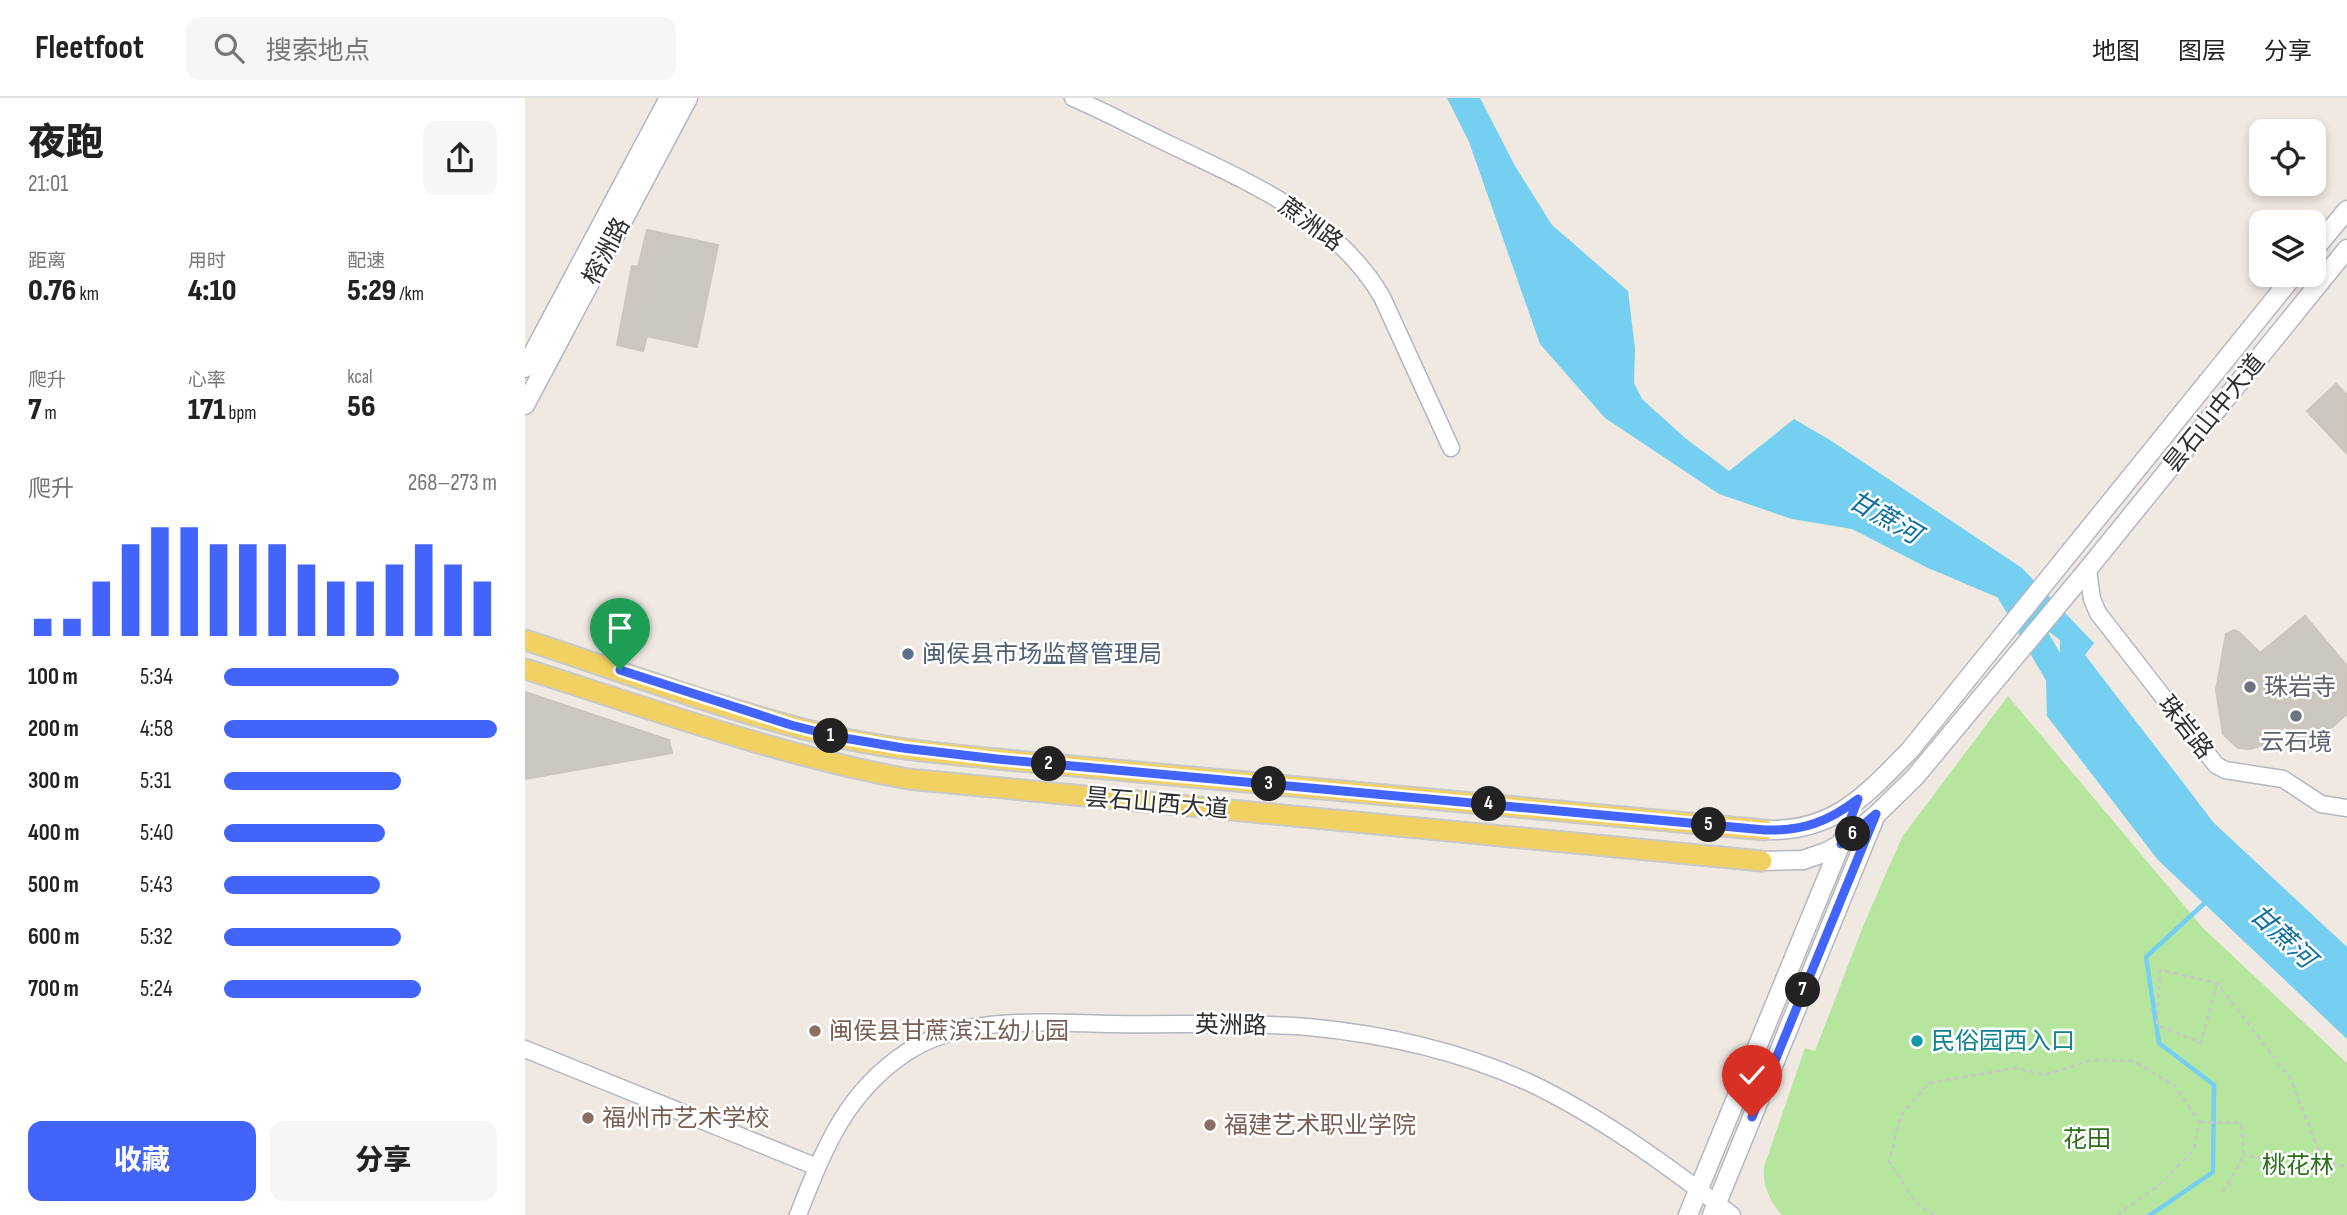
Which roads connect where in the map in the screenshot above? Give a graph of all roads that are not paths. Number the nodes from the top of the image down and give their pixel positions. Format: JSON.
{"nodes":[{"id":1,"x":669,"y":98,"type":"edge"},
{"id":2,"x":688,"y":98,"type":"edge"},
{"id":3,"x":1073,"y":98,"type":"edge"},
{"id":4,"x":2347,"y":210,"type":"edge"},
{"id":5,"x":2326,"y":235,"type":"edge"},
{"id":6,"x":2347,"y":249,"type":"edge"},
{"id":7,"x":2284,"y":287,"type":"edge"},
{"id":8,"x":525,"y":368,"type":"edge"},
{"id":9,"x":525,"y":405,"type":"edge"},
{"id":10,"x":1451,"y":448,"type":"dead end"},
{"id":11,"x":2085,"y":573,"type":"junction"},
{"id":12,"x":525,"y":640,"type":"edge"},
{"id":13,"x":525,"y":669,"type":"edge"},
{"id":14,"x":1896,"y":764,"type":"junction"},
{"id":15,"x":1858,"y":799,"type":"junction"},
{"id":16,"x":2347,"y":808,"type":"edge"},
{"id":17,"x":1876,"y":814,"type":"junction"},
{"id":18,"x":1765,"y":830,"type":"joint"},
{"id":19,"x":1841,"y":844,"type":"junction"},
{"id":20,"x":1762,"y":861,"type":"joint"},
{"id":21,"x":525,"y":1049,"type":"edge"},
{"id":22,"x":817,"y":1167,"type":"junction"},
{"id":23,"x":1699,"y":1190,"type":"junction"},
{"id":24,"x":1714,"y":1209,"type":"edge"},
{"id":25,"x":798,"y":1215,"type":"edge"},
{"id":26,"x":1689,"y":1215,"type":"edge"},
{"id":27,"x":1731,"y":1215,"type":"edge"}],
"edges":[{"from":1,"to":8,"type":"main road","name":"榕洲路"},
{"from":2,"to":9,"type":"main road","name":"榕洲路"},
{"from":3,"to":10,"type":"street","name":"蔗洲路"},
{"from":4,"to":5,"type":"main road"},
{"from":6,"to":11,"type":"main road","name":"昙石山中大道"},
{"from":7,"to":14,"type":"main road","name":"昙石山中大道"},
{"from":11,"to":16,"type":"street","name":"珠岩路"},
{"from":11,"to":17,"type":"main road","name":"昙石山中大道"},
{"from":12,"to":18,"type":"main road","name":"昙石山西大道"},
{"from":13,"to":20,"type":"main road","name":"昙石山西大道"},
{"from":14,"to":15,"type":"main road"},
{"from":14,"to":17,"type":"main road"},
{"from":15,"to":18,"type":"main road"},
{"from":15,"to":19,"type":"main road"},
{"from":17,"to":19,"type":"main road"},
{"from":17,"to":24,"type":"main road"},
{"from":19,"to":20,"type":"main road"},
{"from":19,"to":23,"type":"main road"},
{"from":21,"to":22,"type":"street"},
{"from":22,"to":23,"type":"street","name":"英洲路"},
{"from":22,"to":25,"type":"street","name":"英洲路"},
{"from":23,"to":24,"type":"street","name":"英洲路"},
{"from":23,"to":26,"type":"main road"},
{"from":24,"to":27,"type":"street","name":"英洲路"}]}
